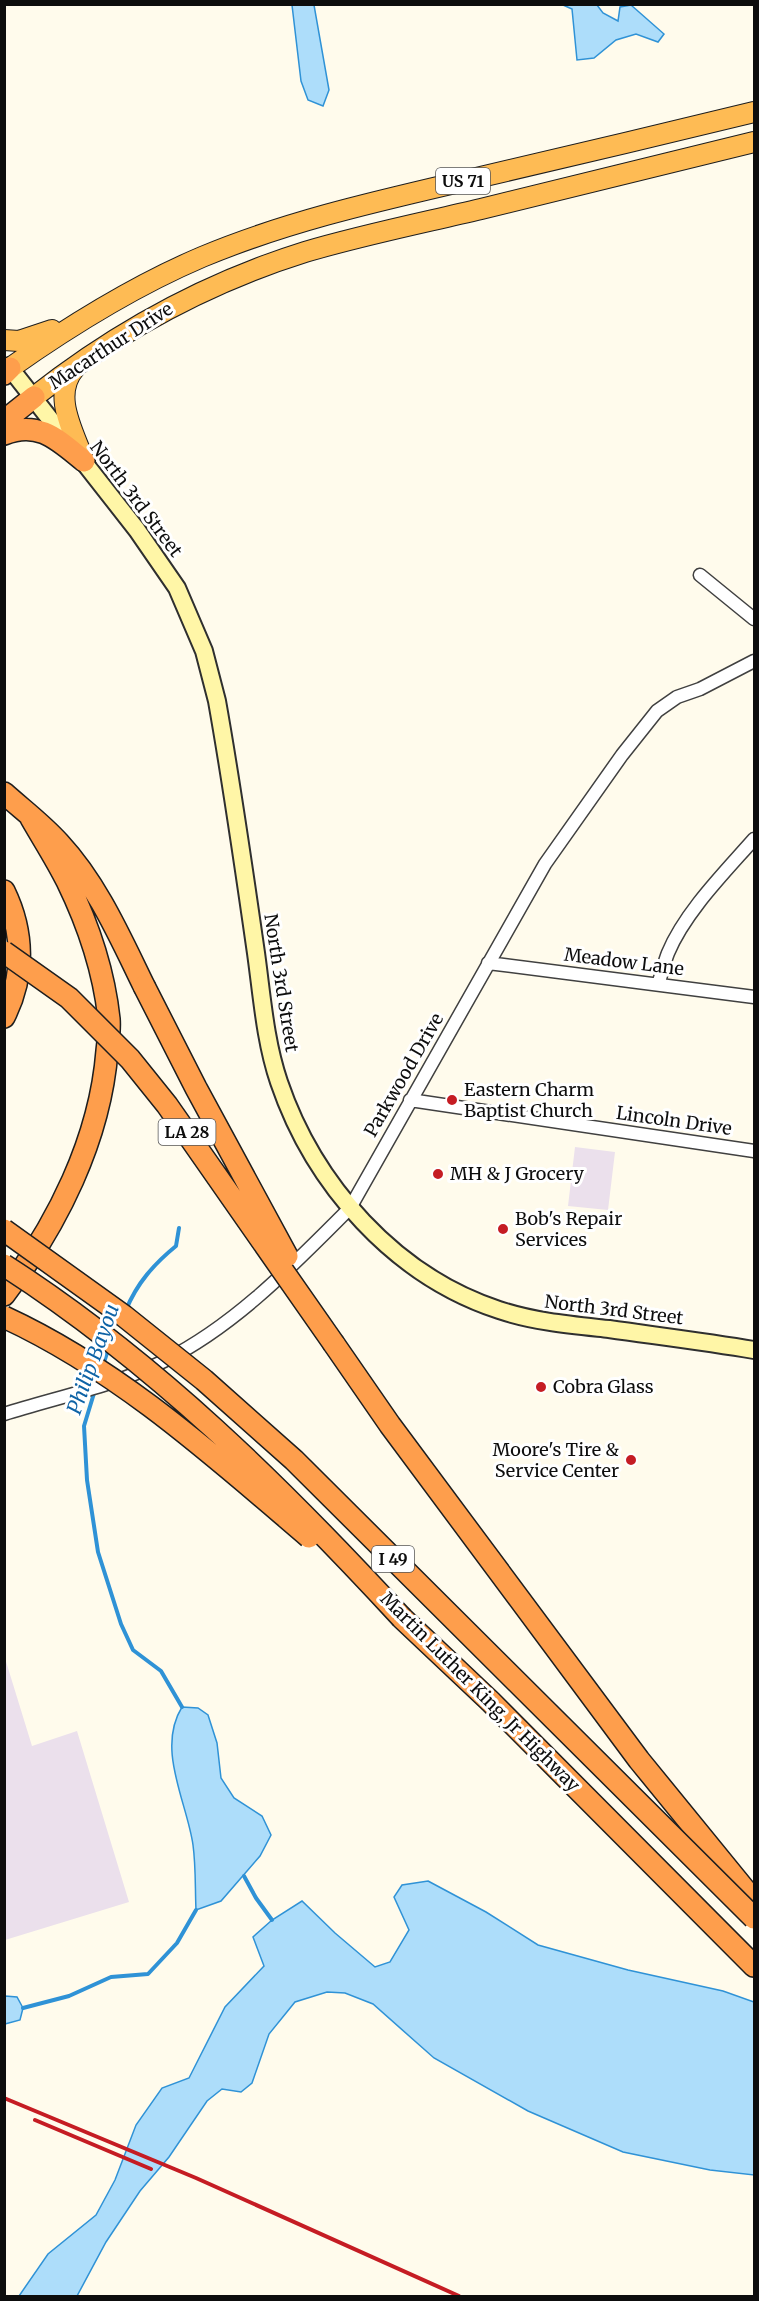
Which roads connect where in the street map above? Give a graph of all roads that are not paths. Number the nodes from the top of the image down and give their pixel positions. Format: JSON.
{"nodes":[{"id":1,"x":754,"y":111,"type":"edge"},
{"id":2,"x":754,"y":142,"type":"edge"},
{"id":3,"x":157,"y":278,"type":"junction"},
{"id":4,"x":4,"y":340,"type":"edge"},
{"id":5,"x":82,"y":361,"type":"junction"},
{"id":6,"x":8,"y":371,"type":"edge"},
{"id":7,"x":34,"y":397,"type":"junction"},
{"id":8,"x":4,"y":422,"type":"edge"},
{"id":9,"x":4,"y":434,"type":"edge"},
{"id":10,"x":84,"y":461,"type":"junction"},
{"id":11,"x":700,"y":575,"type":"dead end"},
{"id":12,"x":754,"y":619,"type":"edge"},
{"id":13,"x":754,"y":661,"type":"edge"},
{"id":14,"x":4,"y":793,"type":"edge"},
{"id":15,"x":31,"y":818,"type":"junction"},
{"id":16,"x":754,"y":839,"type":"edge"},
{"id":17,"x":4,"y":891,"type":"edge"},
{"id":18,"x":4,"y":952,"type":"edge"},
{"id":19,"x":488,"y":963,"type":"junction"},
{"id":20,"x":658,"y":984,"type":"junction"},
{"id":21,"x":754,"y":997,"type":"edge"},
{"id":22,"x":4,"y":1017,"type":"edge"},
{"id":23,"x":410,"y":1100,"type":"junction"},
{"id":24,"x":754,"y":1151,"type":"edge"},
{"id":25,"x":350,"y":1208,"type":"junction"},
{"id":26,"x":4,"y":1230,"type":"edge"},
{"id":27,"x":4,"y":1265,"type":"edge"},
{"id":28,"x":4,"y":1295,"type":"edge"},
{"id":29,"x":4,"y":1317,"type":"edge"},
{"id":30,"x":334,"y":1344,"type":"junction"},
{"id":31,"x":754,"y":1350,"type":"edge"},
{"id":32,"x":4,"y":1414,"type":"edge"},
{"id":33,"x":402,"y":1618,"type":"junction"},
{"id":34,"x":754,"y":1901,"type":"edge"},
{"id":35,"x":754,"y":1918,"type":"edge"},
{"id":36,"x":754,"y":1966,"type":"edge"}],
"edges":[{"from":1,"to":3,"type":"highway","name":"Macarthur Drive","number":"US 71"},
{"from":2,"to":5,"type":"highway","name":"Macarthur Drive","number":"US 71"},
{"from":3,"to":4,"type":"highway"},
{"from":3,"to":6,"type":"highway","name":"Macarthur Drive","number":"US 71"},
{"from":5,"to":7,"type":"highway","name":"Macarthur Drive","number":"US 71"},
{"from":5,"to":10,"type":"highway"},
{"from":6,"to":7,"type":"main road","name":"North 3rd Street"},
{"from":7,"to":8,"type":"highway","name":"Macarthur Drive","number":"US 71"},
{"from":7,"to":10,"type":"main road","name":"North 3rd Street"},
{"from":9,"to":10,"type":"highway"},
{"from":10,"to":25,"type":"main road","name":"North 3rd Street"},
{"from":11,"to":12,"type":"street"},
{"from":13,"to":19,"type":"street","name":"Parkwood Drive"},
{"from":14,"to":15,"type":"highway"},
{"from":15,"to":28,"type":"highway"},
{"from":15,"to":30,"type":"highway","bridge":true},
{"from":16,"to":20,"type":"street"},
{"from":17,"to":22,"type":"highway"},
{"from":18,"to":30,"type":"highway","number":"LA 28","bridge":true},
{"from":19,"to":20,"type":"street","name":"Meadow Lane"},
{"from":19,"to":23,"type":"street","name":"Parkwood Drive"},
{"from":20,"to":21,"type":"street","name":"Meadow Lane"},
{"from":23,"to":24,"type":"street","name":"Lincoln Drive"},
{"from":23,"to":25,"type":"street","name":"Parkwood Drive"},
{"from":25,"to":31,"type":"main road","name":"North 3rd Street"},
{"from":25,"to":32,"type":"street","name":"Parkwood Drive"},
{"from":26,"to":35,"type":"highway","name":"Martin Luther King, Jr Highway","number":"I 49","bridge":true},
{"from":27,"to":33,"type":"highway","name":"Martin Luther King, Jr Highway","number":"I 49","bridge":true},
{"from":29,"to":33,"type":"highway","bridge":true},
{"from":30,"to":34,"type":"highway"},
{"from":33,"to":36,"type":"highway","name":"Martin Luther King, Jr Highway","number":"I 49"}]}
